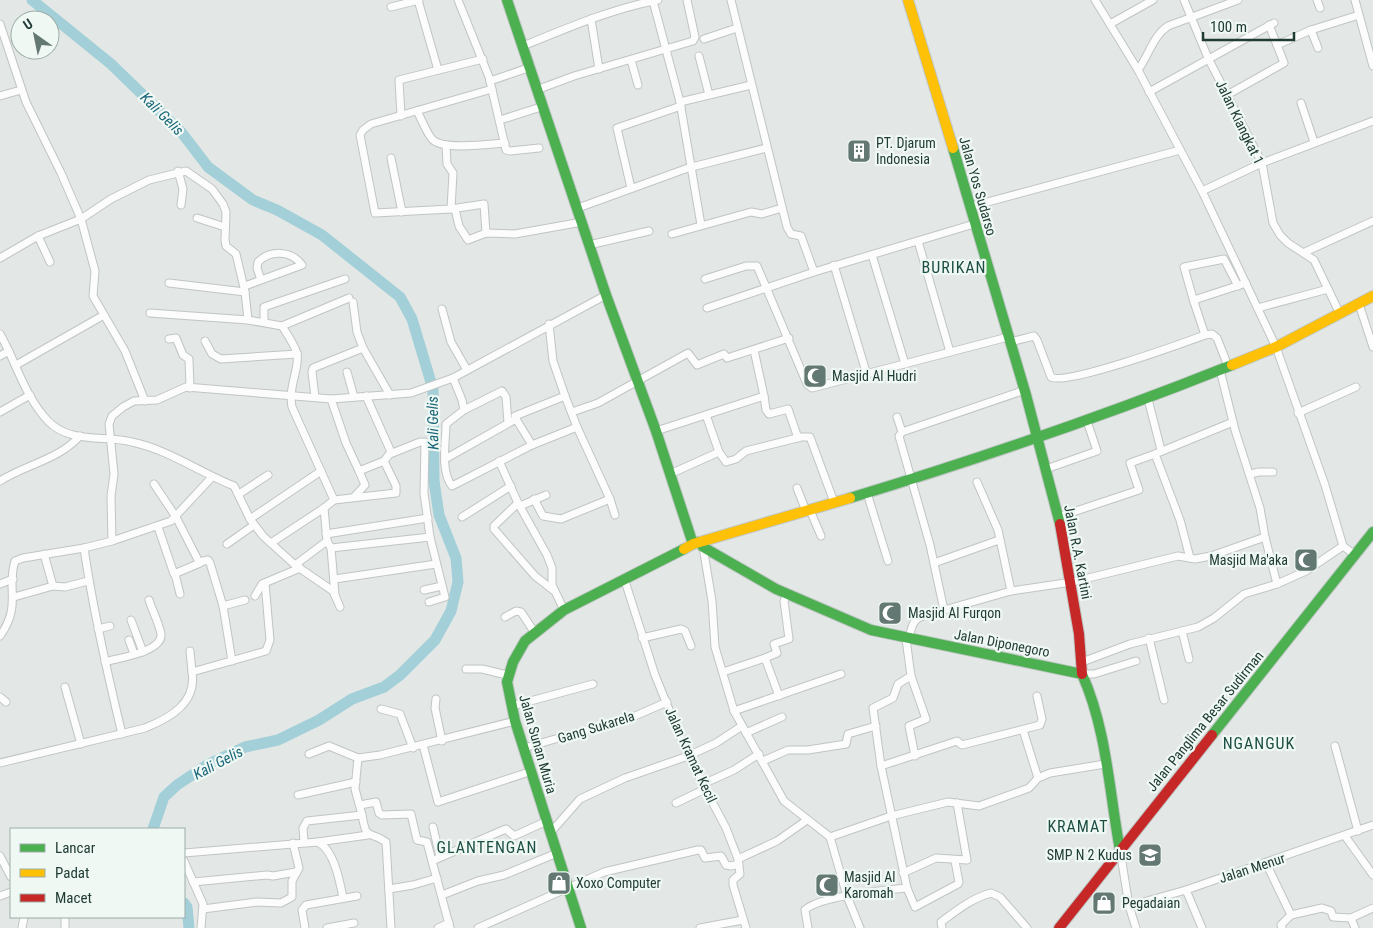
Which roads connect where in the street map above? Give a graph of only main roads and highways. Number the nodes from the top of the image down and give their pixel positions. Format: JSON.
{"nodes":[{"id":1,"x":508,"y":0,"type":"edge"},
{"id":2,"x":908,"y":0,"type":"edge"},
{"id":3,"x":1373,"y":296,"type":"edge"},
{"id":4,"x":1038,"y":438,"type":"junction"},
{"id":5,"x":1373,"y":532,"type":"edge"},
{"id":6,"x":698,"y":544,"type":"junction"},
{"id":7,"x":1082,"y":674,"type":"junction"},
{"id":8,"x":1120,"y":850,"type":"junction"},
{"id":9,"x":581,"y":928,"type":"edge"},
{"id":10,"x":1059,"y":928,"type":"edge"}],
"edges":[{"from":1,"to":6,"type":"main road"},
{"from":2,"to":4,"type":"main road","name":"Jalan Yos Sudarso"},
{"from":3,"to":4,"type":"main road"},
{"from":4,"to":6,"type":"main road"},
{"from":4,"to":7,"type":"main road","name":"Jalan R.A. Kartini"},
{"from":5,"to":8,"type":"main road","name":"Jalan Panglima Besar Sudirman"},
{"from":6,"to":7,"type":"main road","name":"Jalan Diponegoro"},
{"from":6,"to":9,"type":"main road","name":"Jalan Sunan Muria"},
{"from":7,"to":8,"type":"main road"},
{"from":8,"to":10,"type":"main road","name":"Jalan Panglima Besar Sudirman"}]}
